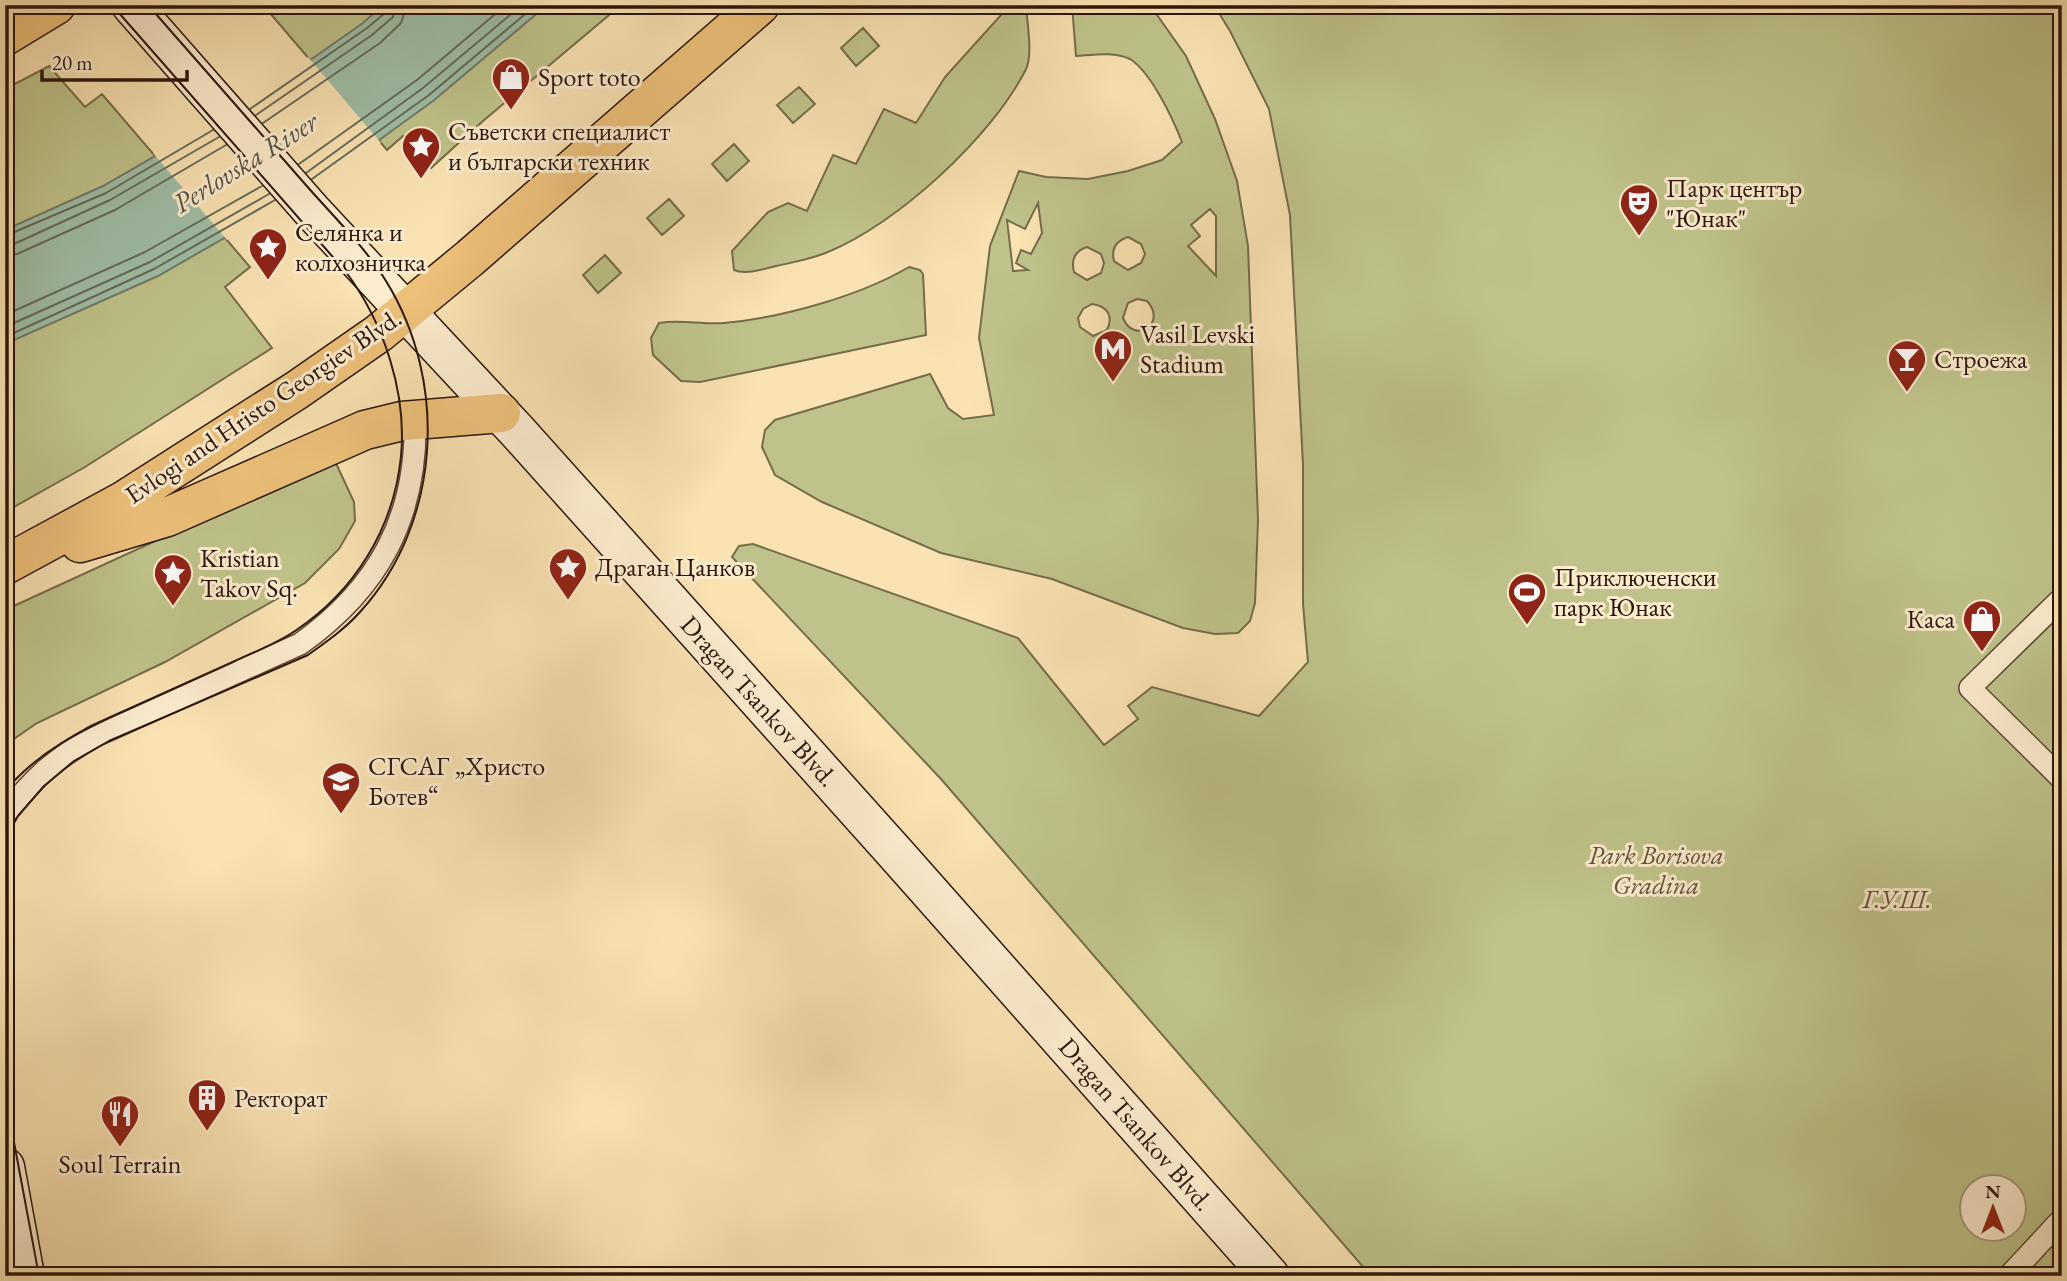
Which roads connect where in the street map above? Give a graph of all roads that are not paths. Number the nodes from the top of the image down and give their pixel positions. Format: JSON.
{"nodes":[{"id":1,"x":57,"y":5,"type":"edge"},
{"id":2,"x":131,"y":5,"type":"edge"},
{"id":3,"x":760,"y":5,"type":"edge"},
{"id":4,"x":5,"y":36,"type":"edge"},
{"id":5,"x":406,"y":312,"type":"junction"},
{"id":6,"x":501,"y":413,"type":"junction"},
{"id":7,"x":415,"y":420,"type":"junction"},
{"id":8,"x":6,"y":564,"type":"edge"},
{"id":9,"x":2062,"y":598,"type":"edge"},
{"id":10,"x":2062,"y":779,"type":"edge"},
{"id":11,"x":5,"y":814,"type":"edge"},
{"id":12,"x":5,"y":1167,"type":"edge"},
{"id":13,"x":2062,"y":1219,"type":"edge"},
{"id":14,"x":25,"y":1276,"type":"edge"},
{"id":15,"x":1270,"y":1276,"type":"edge"},
{"id":16,"x":2009,"y":1276,"type":"edge"}],
"edges":[{"from":1,"to":4,"type":"main road"},
{"from":2,"to":5,"type":"street","name":"Dragan Tsankov Blvd."},
{"from":3,"to":5,"type":"main road","name":"Evlogi and Hristo Georgiev Blvd."},
{"from":5,"to":6,"type":"street","name":"Dragan Tsankov Blvd."},
{"from":5,"to":8,"type":"main road","name":"Evlogi and Hristo Georgiev Blvd."},
{"from":6,"to":7,"type":"main road"},
{"from":6,"to":15,"type":"street","name":"Dragan Tsankov Blvd."},
{"from":7,"to":8,"type":"main road"},
{"from":7,"to":11,"type":"lane"},
{"from":9,"to":10,"type":"lane"},
{"from":12,"to":14,"type":"street"},
{"from":13,"to":16,"type":"lane"}]}
